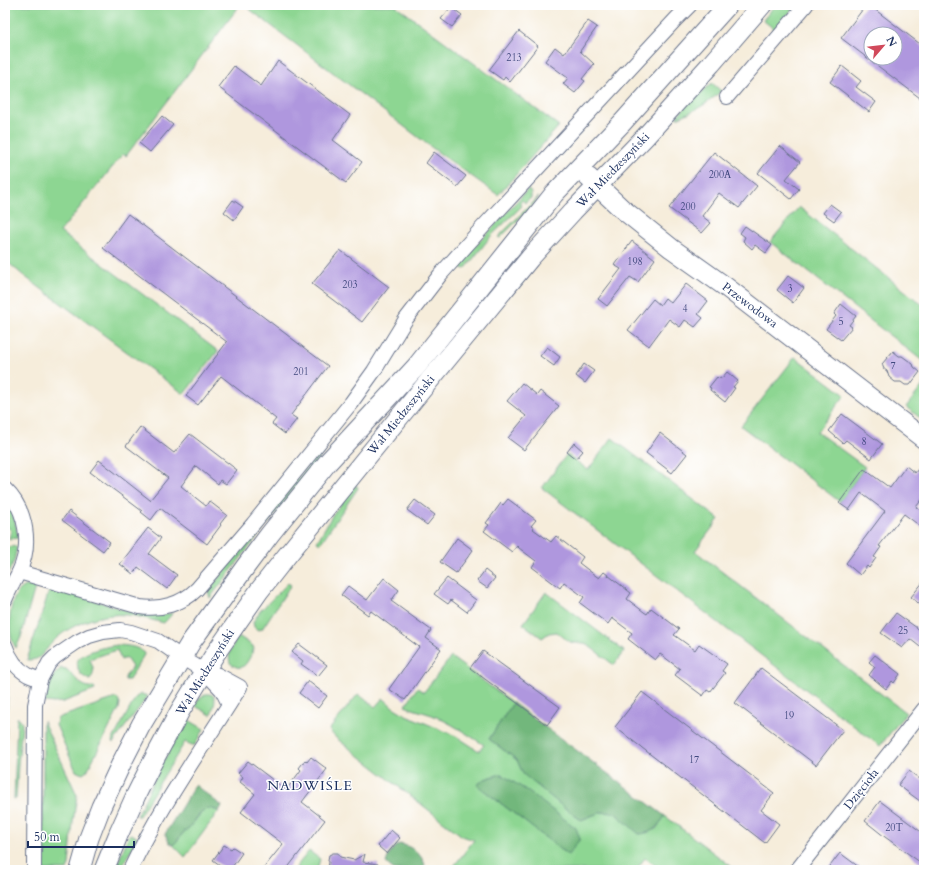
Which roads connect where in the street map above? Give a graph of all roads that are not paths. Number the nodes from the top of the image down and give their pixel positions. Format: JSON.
{"nodes":[{"id":1,"x":690,"y":5,"type":"edge"},
{"id":2,"x":728,"y":5,"type":"edge"},
{"id":3,"x":762,"y":5,"type":"edge"},
{"id":4,"x":806,"y":5,"type":"edge"},
{"id":5,"x":727,"y":97,"type":"dead end"},
{"id":6,"x":578,"y":168,"type":"junction"},
{"id":7,"x":597,"y":186,"type":"junction"},
{"id":8,"x":924,"y":439,"type":"edge"},
{"id":9,"x":5,"y":489,"type":"edge"},
{"id":10,"x":19,"y":572,"type":"junction"},
{"id":11,"x":5,"y":600,"type":"edge"},
{"id":12,"x":5,"y":645,"type":"edge"},
{"id":13,"x":181,"y":657,"type":"junction"},
{"id":14,"x":204,"y":672,"type":"junction"},
{"id":15,"x":40,"y":680,"type":"junction"},
{"id":16,"x":229,"y":704,"type":"junction"},
{"id":17,"x":924,"y":709,"type":"edge"},
{"id":18,"x":34,"y":870,"type":"edge"},
{"id":19,"x":80,"y":870,"type":"edge"},
{"id":20,"x":104,"y":870,"type":"edge"},
{"id":21,"x":130,"y":870,"type":"edge"},
{"id":22,"x":797,"y":870,"type":"edge"}],
"edges":[{"from":1,"to":10,"type":"street"},
{"from":2,"to":6,"type":"main road","name":"Wał Miedzeszyński"},
{"from":3,"to":7,"type":"main road","name":"Wał Miedzeszyński"},
{"from":4,"to":5,"type":"street"},
{"from":6,"to":7,"type":"main road","name":"Przewodowa"},
{"from":6,"to":13,"type":"main road","name":"Wał Miedzeszyński"},
{"from":7,"to":8,"type":"main road","name":"Przewodowa"},
{"from":7,"to":14,"type":"main road","name":"Wał Miedzeszyński"},
{"from":9,"to":10,"type":"street"},
{"from":10,"to":11,"type":"street"},
{"from":12,"to":15,"type":"street"},
{"from":13,"to":14,"type":"street"},
{"from":13,"to":15,"type":"street"},
{"from":13,"to":19,"type":"main road","name":"Wał Miedzeszyński"},
{"from":14,"to":16,"type":"street"},
{"from":14,"to":16,"type":"street"},
{"from":14,"to":20,"type":"main road","name":"Wał Miedzeszyński"},
{"from":15,"to":18,"type":"street"},
{"from":16,"to":21,"type":"street"},
{"from":17,"to":22,"type":"street","name":"Dzięcioła"}]}
